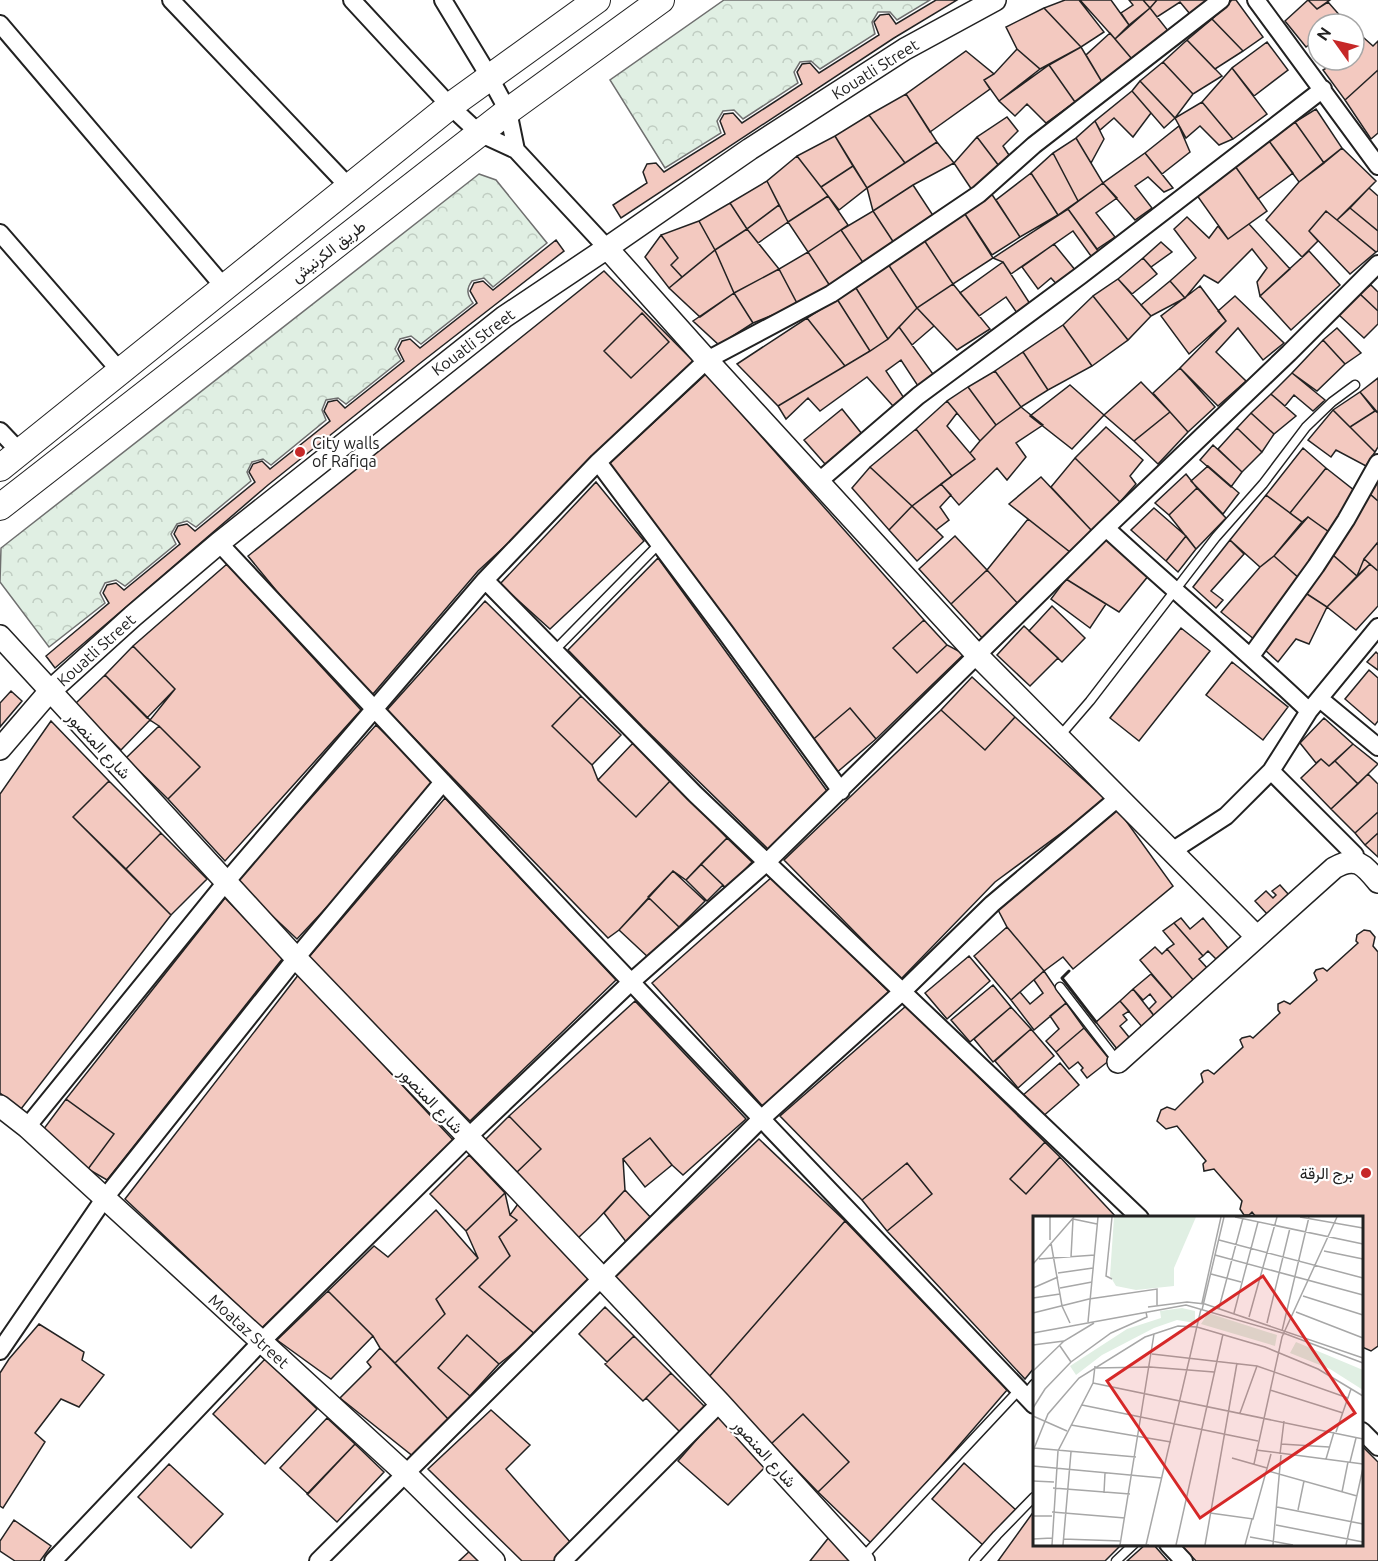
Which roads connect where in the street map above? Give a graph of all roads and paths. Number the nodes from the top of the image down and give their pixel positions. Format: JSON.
{"nodes":[{"id":1,"x":171,"y":0,"type":"edge"},
{"id":2,"x":352,"y":0,"type":"edge"},
{"id":3,"x":443,"y":0,"type":"edge"},
{"id":4,"x":597,"y":0,"type":"edge"},
{"id":5,"x":661,"y":0,"type":"edge"},
{"id":6,"x":995,"y":0,"type":"edge"},
{"id":7,"x":1221,"y":0,"type":"edge"},
{"id":8,"x":1256,"y":0,"type":"edge"},
{"id":9,"x":0,"y":24,"type":"edge"},
{"id":10,"x":489,"y":76,"type":"junction"},
{"id":11,"x":1323,"y":88,"type":"junction"},
{"id":12,"x":450,"y":106,"type":"junction"},
{"id":13,"x":508,"y":111,"type":"junction"},
{"id":14,"x":479,"y":133,"type":"junction"},
{"id":15,"x":516,"y":150,"type":"junction"},
{"id":16,"x":1378,"y":166,"type":"edge"},
{"id":17,"x":349,"y":187,"type":"junction"},
{"id":18,"x":0,"y":233,"type":"edge"},
{"id":19,"x":608,"y":248,"type":"junction"},
{"id":20,"x":1378,"y":264,"type":"edge"},
{"id":21,"x":224,"y":287,"type":"junction"},
{"id":22,"x":706,"y":360,"type":"junction"},
{"id":23,"x":120,"y":371,"type":"junction"},
{"id":24,"x":1356,"y":385,"type":"dead end"},
{"id":25,"x":0,"y":430,"type":"edge"},
{"id":26,"x":20,"y":452,"type":"junction"},
{"id":27,"x":598,"y":462,"type":"junction"},
{"id":28,"x":1378,"y":463,"type":"edge"},
{"id":29,"x":0,"y":468,"type":"edge"},
{"id":30,"x":818,"y":482,"type":"junction"},
{"id":31,"x":0,"y":507,"type":"edge"},
{"id":32,"x":1106,"y":528,"type":"junction"},
{"id":33,"x":219,"y":543,"type":"junction"},
{"id":34,"x":659,"y":544,"type":"junction"},
{"id":35,"x":485,"y":580,"type":"junction"},
{"id":36,"x":1173,"y":591,"type":"junction"},
{"id":37,"x":1378,"y":627,"type":"edge"},
{"id":38,"x":0,"y":636,"type":"edge"},
{"id":39,"x":554,"y":651,"type":"junction"},
{"id":40,"x":978,"y":656,"type":"junction"},
{"id":41,"x":1251,"y":656,"type":"junction"},
{"id":42,"x":50,"y":692,"type":"junction"},
{"id":43,"x":1314,"y":705,"type":"junction"},
{"id":44,"x":375,"y":709,"type":"junction"},
{"id":45,"x":1059,"y":737,"type":"junction"},
{"id":46,"x":1378,"y":747,"type":"edge"},
{"id":47,"x":0,"y":749,"type":"edge"},
{"id":48,"x":1271,"y":771,"type":"junction"},
{"id":49,"x":443,"y":782,"type":"junction"},
{"id":50,"x":841,"y":791,"type":"junction"},
{"id":51,"x":1118,"y":798,"type":"junction"},
{"id":52,"x":1172,"y":850,"type":"junction"},
{"id":53,"x":767,"y":862,"type":"junction"},
{"id":54,"x":1370,"y":871,"type":"edge"},
{"id":55,"x":226,"y":882,"type":"junction"},
{"id":56,"x":1256,"y":936,"type":"junction"},
{"id":57,"x":296,"y":958,"type":"junction"},
{"id":58,"x":631,"y":982,"type":"junction"},
{"id":59,"x":1060,"y":987,"type":"dead end"},
{"id":60,"x":903,"y":991,"type":"junction"},
{"id":61,"x":1118,"y":1062,"type":"joint"},
{"id":62,"x":0,"y":1106,"type":"edge"},
{"id":63,"x":761,"y":1119,"type":"junction"},
{"id":64,"x":27,"y":1127,"type":"junction"},
{"id":65,"x":467,"y":1138,"type":"junction"},
{"id":66,"x":104,"y":1200,"type":"junction"},
{"id":67,"x":1138,"y":1216,"type":"edge"},
{"id":68,"x":602,"y":1279,"type":"junction"},
{"id":69,"x":261,"y":1342,"type":"junction"},
{"id":70,"x":0,"y":1351,"type":"edge"},
{"id":71,"x":1028,"y":1393,"type":"edge"},
{"id":72,"x":720,"y":1403,"type":"junction"},
{"id":73,"x":1363,"y":1432,"type":"edge"},
{"id":74,"x":1378,"y":1447,"type":"edge"},
{"id":75,"x":406,"y":1474,"type":"junction"},
{"id":76,"x":1033,"y":1499,"type":"edge"},
{"id":77,"x":1133,"y":1546,"type":"edge"},
{"id":78,"x":1169,"y":1546,"type":"edge"},
{"id":79,"x":863,"y":1560,"type":"edge"},
{"id":80,"x":53,"y":1561,"type":"edge"},
{"id":81,"x":318,"y":1561,"type":"edge"},
{"id":82,"x":494,"y":1561,"type":"edge"},
{"id":83,"x":563,"y":1561,"type":"edge"},
{"id":84,"x":974,"y":1561,"type":"edge"},
{"id":85,"x":1116,"y":1561,"type":"edge"},
{"id":86,"x":1184,"y":1561,"type":"edge"}],
"edges":[{"from":1,"to":17,"type":"street"},
{"from":2,"to":12,"type":"street"},
{"from":3,"to":10,"type":"street"},
{"from":4,"to":10,"type":"main road"},
{"from":5,"to":13,"type":"main road","name":"طريق الكرنيش"},
{"from":6,"to":19,"type":"street","name":"Kouatli Street"},
{"from":7,"to":22,"type":"street"},
{"from":8,"to":11,"type":"street"},
{"from":9,"to":21,"type":"street"},
{"from":10,"to":12,"type":"main road"},
{"from":10,"to":13,"type":"street"},
{"from":11,"to":16,"type":"street"},
{"from":11,"to":30,"type":"street"},
{"from":12,"to":14,"type":"street"},
{"from":12,"to":17,"type":"main road"},
{"from":13,"to":14,"type":"main road","name":"طريق الكرنيش"},
{"from":13,"to":15,"type":"street"},
{"from":14,"to":15,"type":"street"},
{"from":14,"to":31,"type":"main road","name":"طريق الكرنيش"},
{"from":15,"to":19,"type":"street"},
{"from":17,"to":21,"type":"main road"},
{"from":18,"to":23,"type":"street"},
{"from":19,"to":22,"type":"street"},
{"from":19,"to":33,"type":"street","name":"Kouatli Street"},
{"from":20,"to":32,"type":"street"},
{"from":21,"to":23,"type":"main road"},
{"from":22,"to":27,"type":"street"},
{"from":22,"to":30,"type":"street"},
{"from":23,"to":26,"type":"main road"},
{"from":24,"to":36,"type":"lane"},
{"from":25,"to":26,"type":"street"},
{"from":26,"to":29,"type":"main road"},
{"from":27,"to":34,"type":"street"},
{"from":27,"to":35,"type":"street"},
{"from":28,"to":41,"type":"street"},
{"from":30,"to":40,"type":"street"},
{"from":32,"to":36,"type":"street"},
{"from":32,"to":40,"type":"street"},
{"from":33,"to":42,"type":"street","name":"Kouatli Street"},
{"from":33,"to":44,"type":"street"},
{"from":34,"to":39,"type":"lane"},
{"from":34,"to":50,"type":"street"},
{"from":35,"to":39,"type":"street"},
{"from":35,"to":44,"type":"street"},
{"from":36,"to":41,"type":"street"},
{"from":36,"to":45,"type":"lane"},
{"from":37,"to":43,"type":"street"},
{"from":38,"to":42,"type":"street","name":"شارع المنصور"},
{"from":39,"to":53,"type":"street"},
{"from":40,"to":45,"type":"street"},
{"from":40,"to":50,"type":"street"},
{"from":41,"to":43,"type":"street"},
{"from":42,"to":47,"type":"street","name":"Kouatli Street"},
{"from":42,"to":55,"type":"street","name":"شارع المنصور"},
{"from":43,"to":46,"type":"street"},
{"from":43,"to":48,"type":"street"},
{"from":44,"to":49,"type":"street"},
{"from":44,"to":55,"type":"street"},
{"from":45,"to":51,"type":"street"},
{"from":48,"to":52,"type":"street"},
{"from":48,"to":54,"type":"street"},
{"from":49,"to":57,"type":"street"},
{"from":49,"to":58,"type":"street"},
{"from":50,"to":53,"type":"street"},
{"from":51,"to":52,"type":"street"},
{"from":51,"to":60,"type":"street"},
{"from":52,"to":56,"type":"street"},
{"from":53,"to":58,"type":"street"},
{"from":53,"to":60,"type":"street"},
{"from":54,"to":56,"type":"street"},
{"from":55,"to":57,"type":"street","name":"شارع المنصور"},
{"from":55,"to":64,"type":"street"},
{"from":56,"to":61,"type":"street"},
{"from":57,"to":65,"type":"street","name":"شارع المنصور"},
{"from":57,"to":66,"type":"street"},
{"from":58,"to":63,"type":"street"},
{"from":58,"to":65,"type":"street"},
{"from":59,"to":61,"type":"lane"},
{"from":60,"to":63,"type":"street"},
{"from":60,"to":67,"type":"street"},
{"from":62,"to":64,"type":"street","name":"Moataz Street"},
{"from":63,"to":68,"type":"street"},
{"from":63,"to":71,"type":"street"},
{"from":64,"to":66,"type":"street","name":"Moataz Street"},
{"from":65,"to":68,"type":"street","name":"شارع المنصور"},
{"from":65,"to":69,"type":"street"},
{"from":66,"to":69,"type":"street","name":"Moataz Street"},
{"from":66,"to":70,"type":"street"},
{"from":68,"to":72,"type":"street","name":"شارع المنصور"},
{"from":68,"to":75,"type":"street"},
{"from":69,"to":75,"type":"street","name":"Moataz Street"},
{"from":69,"to":80,"type":"street"},
{"from":71,"to":79,"type":"lane"},
{"from":72,"to":79,"type":"street","name":"شارع المنصور"},
{"from":72,"to":83,"type":"street"},
{"from":73,"to":74,"type":"street"},
{"from":75,"to":81,"type":"street"},
{"from":75,"to":82,"type":"street","name":"Moataz Street"},
{"from":76,"to":84,"type":"lane"},
{"from":77,"to":85,"type":"lane"},
{"from":78,"to":86,"type":"street"}]}
